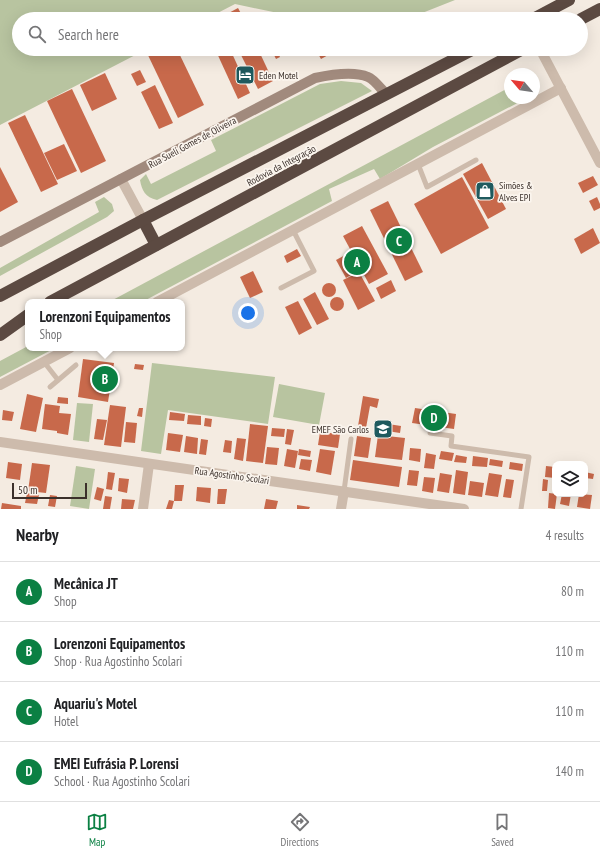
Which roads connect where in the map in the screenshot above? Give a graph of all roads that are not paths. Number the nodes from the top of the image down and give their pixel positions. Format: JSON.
{"nodes":[{"id":1,"x":569,"y":0,"type":"edge"},
{"id":2,"x":600,"y":9,"type":"edge"},
{"id":3,"x":546,"y":12,"type":"edge"},
{"id":4,"x":588,"y":15,"type":"edge"},
{"id":5,"x":460,"y":56,"type":"edge"},
{"id":6,"x":510,"y":56,"type":"edge"},
{"id":7,"x":544,"y":56,"type":"edge"},
{"id":8,"x":561,"y":88,"type":"junction"},
{"id":9,"x":386,"y":94,"type":"junction"},
{"id":10,"x":476,"y":160,"type":"dead end"},
{"id":11,"x":600,"y":163,"type":"edge"},
{"id":12,"x":418,"y":164,"type":"junction"},
{"id":13,"x":121,"y":179,"type":"junction"},
{"id":14,"x":143,"y":220,"type":"junction"},
{"id":15,"x":293,"y":230,"type":"junction"},
{"id":16,"x":0,"y":242,"type":"edge"},
{"id":17,"x":156,"y":245,"type":"junction"},
{"id":18,"x":281,"y":288,"type":"dead end"},
{"id":19,"x":0,"y":296,"type":"edge"},
{"id":20,"x":56,"y":299,"type":"edge"},
{"id":21,"x":163,"y":299,"type":"edge"},
{"id":22,"x":25,"y":315,"type":"edge"},
{"id":23,"x":25,"y":316,"type":"edge"},
{"id":24,"x":0,"y":324,"type":"edge"},
{"id":25,"x":0,"y":335,"type":"edge"},
{"id":26,"x":64,"y":351,"type":"edge"},
{"id":27,"x":44,"y":362,"type":"junction"},
{"id":28,"x":76,"y":365,"type":"dead end"},
{"id":29,"x":58,"y":380,"type":"junction"},
{"id":30,"x":0,"y":385,"type":"edge"},
{"id":31,"x":50,"y":387,"type":"dead end"},
{"id":32,"x":430,"y":433,"type":"dead end"},
{"id":33,"x":351,"y":439,"type":"dead end"},
{"id":34,"x":0,"y":442,"type":"edge"},
{"id":35,"x":149,"y":464,"type":"junction"},
{"id":36,"x":344,"y":491,"type":"junction"},
{"id":37,"x":143,"y":509,"type":"edge"},
{"id":38,"x":341,"y":509,"type":"edge"},
{"id":39,"x":464,"y":509,"type":"edge"},
{"id":40,"x":521,"y":509,"type":"edge"}],
"edges":[{"from":1,"to":3,"type":"highway"},
{"from":2,"to":4,"type":"highway"},
{"from":5,"to":9,"type":"highway","name":"Rodovia da Integração"},
{"from":6,"to":17,"type":"highway","name":"Rodovia da Integração"},
{"from":7,"to":8,"type":"street"},
{"from":8,"to":11,"type":"street"},
{"from":8,"to":12,"type":"street"},
{"from":9,"to":13,"type":"street","name":"Rua Sueli Gomes de Oliveira"},
{"from":9,"to":14,"type":"highway","name":"Rodovia da Integração"},
{"from":10,"to":12,"type":"lane"},
{"from":12,"to":15,"type":"street"},
{"from":13,"to":14,"type":"street"},
{"from":13,"to":16,"type":"street","name":"Rua Sueli Gomes de Oliveira"},
{"from":14,"to":17,"type":"highway"},
{"from":14,"to":19,"type":"highway","name":"Rodovia da Integração"},
{"from":15,"to":18,"type":"lane"},
{"from":15,"to":21,"type":"street"},
{"from":17,"to":20,"type":"highway","name":"Rodovia da Integração"},
{"from":22,"to":24,"type":"highway"},
{"from":23,"to":25,"type":"highway"},
{"from":26,"to":27,"type":"street"},
{"from":27,"to":29,"type":"lane"},
{"from":27,"to":30,"type":"street"},
{"from":28,"to":29,"type":"lane"},
{"from":29,"to":31,"type":"lane"},
{"from":32,"to":40,"type":"lane"},
{"from":33,"to":36,"type":"lane"},
{"from":34,"to":35,"type":"street","name":"Rua Agostinho Scolari"},
{"from":35,"to":36,"type":"street","name":"Rua Agostinho Scolari"},
{"from":35,"to":37,"type":"street"},
{"from":36,"to":38,"type":"street"},
{"from":36,"to":39,"type":"street","name":"Rua Agostinho Scolari"}]}
